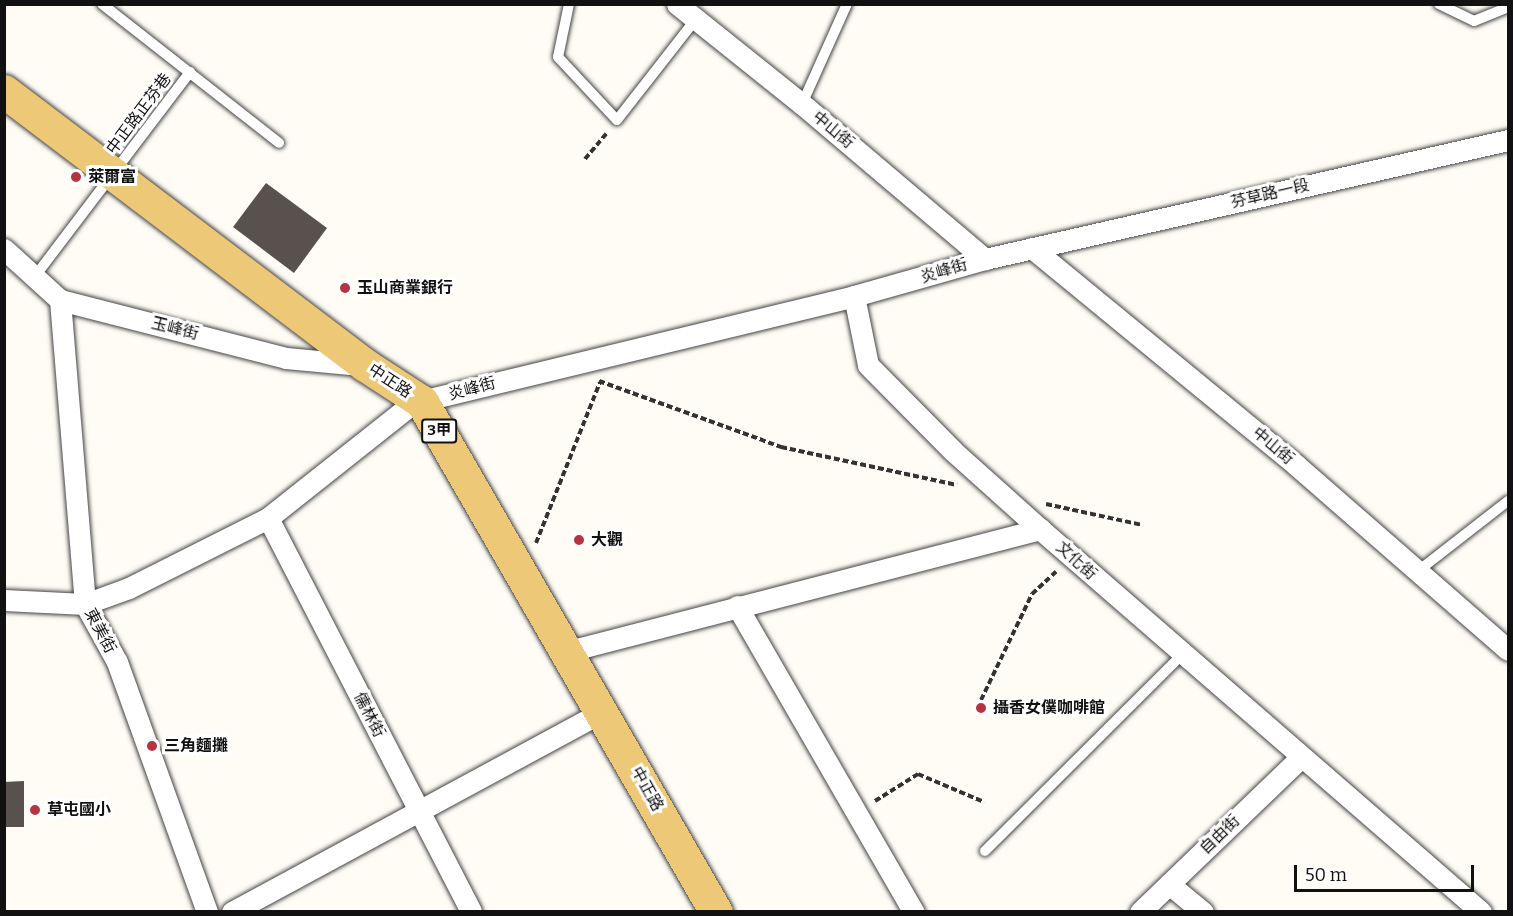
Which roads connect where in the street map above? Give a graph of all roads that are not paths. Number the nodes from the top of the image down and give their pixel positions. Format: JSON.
{"nodes":[{"id":1,"x":102,"y":4,"type":"edge"},
{"id":2,"x":569,"y":4,"type":"edge"},
{"id":3,"x":676,"y":4,"type":"edge"},
{"id":4,"x":848,"y":4,"type":"edge"},
{"id":5,"x":1439,"y":4,"type":"edge"},
{"id":6,"x":1509,"y":7,"type":"edge"},
{"id":7,"x":696,"y":19,"type":"junction"},
{"id":8,"x":190,"y":72,"type":"junction"},
{"id":9,"x":4,"y":91,"type":"edge"},
{"id":10,"x":802,"y":104,"type":"junction"},
{"id":11,"x":1509,"y":140,"type":"edge"},
{"id":12,"x":279,"y":142,"type":"dead end"},
{"id":13,"x":113,"y":173,"type":"junction"},
{"id":14,"x":1032,"y":248,"type":"junction"},
{"id":15,"x":4,"y":249,"type":"edge"},
{"id":16,"x":985,"y":259,"type":"junction"},
{"id":17,"x":36,"y":275,"type":"junction"},
{"id":18,"x":854,"y":296,"type":"junction"},
{"id":19,"x":60,"y":300,"type":"junction"},
{"id":20,"x":365,"y":365,"type":"junction"},
{"id":21,"x":422,"y":402,"type":"junction"},
{"id":22,"x":1509,"y":501,"type":"edge"},
{"id":23,"x":268,"y":518,"type":"junction"},
{"id":24,"x":1040,"y":529,"type":"junction"},
{"id":25,"x":1418,"y":571,"type":"junction"},
{"id":26,"x":4,"y":600,"type":"edge"},
{"id":27,"x":85,"y":604,"type":"junction"},
{"id":28,"x":737,"y":606,"type":"junction"},
{"id":29,"x":1509,"y":650,"type":"edge"},
{"id":30,"x":569,"y":651,"type":"junction"},
{"id":31,"x":1182,"y":655,"type":"junction"},
{"id":32,"x":603,"y":711,"type":"junction"},
{"id":33,"x":1300,"y":758,"type":"junction"},
{"id":34,"x":420,"y":813,"type":"junction"},
{"id":35,"x":986,"y":851,"type":"dead end"},
{"id":36,"x":1169,"y":884,"type":"junction"},
{"id":37,"x":207,"y":912,"type":"edge"},
{"id":38,"x":232,"y":912,"type":"edge"},
{"id":39,"x":471,"y":912,"type":"edge"},
{"id":40,"x":716,"y":912,"type":"edge"},
{"id":41,"x":914,"y":912,"type":"edge"},
{"id":42,"x":1140,"y":912,"type":"edge"},
{"id":43,"x":1203,"y":912,"type":"edge"},
{"id":44,"x":1481,"y":912,"type":"edge"}],
"edges":[{"from":1,"to":8,"type":"lane"},
{"from":2,"to":7,"type":"lane"},
{"from":3,"to":7,"type":"street","name":"中山街"},
{"from":4,"to":10,"type":"lane"},
{"from":5,"to":6,"type":"lane"},
{"from":7,"to":10,"type":"street","name":"中山街"},
{"from":8,"to":12,"type":"lane"},
{"from":8,"to":13,"type":"lane","name":"中正路正芬巷"},
{"from":9,"to":13,"type":"main road","name":"中正路","number":"3甲"},
{"from":10,"to":16,"type":"street","name":"中山街"},
{"from":11,"to":14,"type":"street","name":"芬草路一段"},
{"from":13,"to":17,"type":"lane","name":"中正路正芬巷"},
{"from":13,"to":20,"type":"main road","name":"中正路","number":"3甲"},
{"from":14,"to":16,"type":"street","name":"芬草路一段"},
{"from":14,"to":25,"type":"street","name":"中山街"},
{"from":15,"to":17,"type":"street"},
{"from":16,"to":18,"type":"street","name":"炎峰街"},
{"from":17,"to":19,"type":"street"},
{"from":18,"to":21,"type":"street","name":"炎峰街"},
{"from":18,"to":24,"type":"street"},
{"from":19,"to":20,"type":"street","name":"玉峰街"},
{"from":19,"to":27,"type":"street","name":"東美街"},
{"from":20,"to":21,"type":"main road","name":"中正路","number":"3甲"},
{"from":21,"to":23,"type":"street","name":"炎峰街"},
{"from":21,"to":30,"type":"main road","name":"中正路","number":"3甲"},
{"from":22,"to":25,"type":"lane"},
{"from":23,"to":27,"type":"street","name":"炎峰街"},
{"from":23,"to":34,"type":"street","name":"儒林街"},
{"from":24,"to":28,"type":"street","name":"文化街"},
{"from":24,"to":31,"type":"street","name":"文化街"},
{"from":25,"to":29,"type":"street","name":"中山街"},
{"from":26,"to":27,"type":"street","name":"炎峰街"},
{"from":27,"to":37,"type":"street","name":"東美街"},
{"from":28,"to":30,"type":"street","name":"文化街"},
{"from":28,"to":41,"type":"street"},
{"from":30,"to":32,"type":"main road","name":"中正路","number":"3甲"},
{"from":31,"to":33,"type":"street","name":"文化街"},
{"from":31,"to":35,"type":"lane"},
{"from":32,"to":34,"type":"street"},
{"from":32,"to":40,"type":"main road","name":"中正路","number":"3甲"},
{"from":33,"to":36,"type":"street","name":"自由街"},
{"from":33,"to":44,"type":"street","name":"文化街"},
{"from":34,"to":38,"type":"street"},
{"from":34,"to":39,"type":"street","name":"儒林街"},
{"from":36,"to":42,"type":"street","name":"自由街"},
{"from":36,"to":43,"type":"street"}]}
